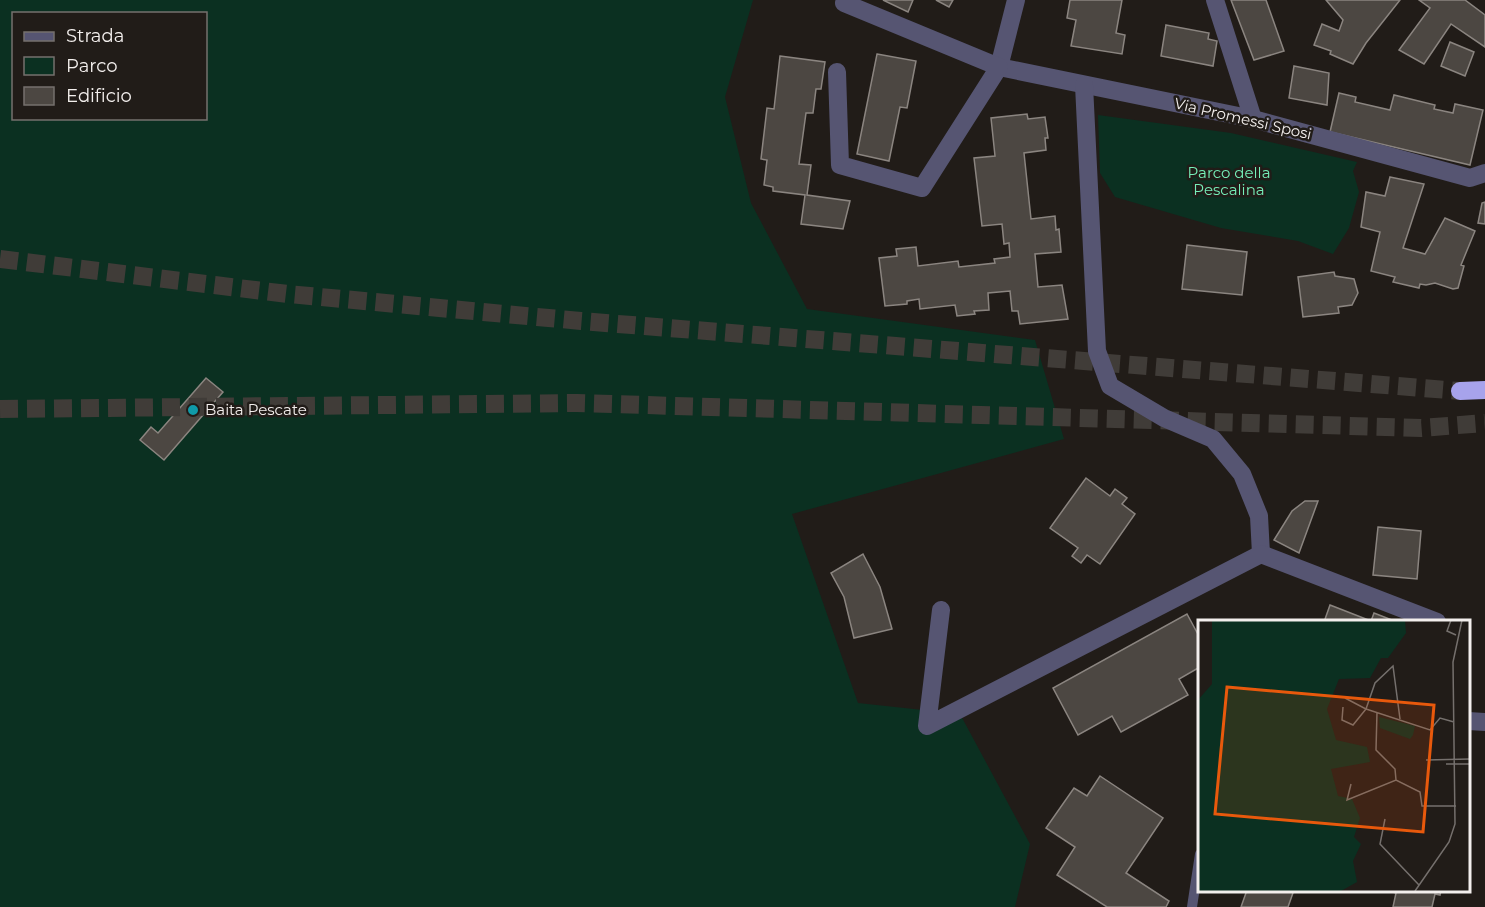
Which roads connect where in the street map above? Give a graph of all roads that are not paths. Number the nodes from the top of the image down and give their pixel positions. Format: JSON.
{"nodes":[{"id":1,"x":1016,"y":0,"type":"edge"},
{"id":2,"x":1215,"y":0,"type":"edge"},
{"id":3,"x":844,"y":3,"type":"dead end"},
{"id":4,"x":999,"y":68,"type":"junction"},
{"id":5,"x":837,"y":72,"type":"dead end"},
{"id":6,"x":1084,"y":85,"type":"junction"},
{"id":7,"x":1253,"y":119,"type":"junction"},
{"id":8,"x":1485,"y":174,"type":"edge"},
{"id":9,"x":1485,"y":390,"type":"edge"},
{"id":10,"x":1460,"y":391,"type":"tunnel mouth"},
{"id":11,"x":1261,"y":554,"type":"junction"},
{"id":12,"x":941,"y":610,"type":"dead end"},
{"id":13,"x":1432,"y":620,"type":"edge"},
{"id":14,"x":1470,"y":721,"type":"edge"},
{"id":15,"x":1485,"y":722,"type":"edge"},
{"id":16,"x":1198,"y":867,"type":"edge"},
{"id":17,"x":1192,"y":907,"type":"edge"}],
"edges":[{"from":1,"to":4,"type":"street"},
{"from":2,"to":7,"type":"street"},
{"from":3,"to":4,"type":"street","name":"Via Promessi Sposi"},
{"from":4,"to":5,"type":"street"},
{"from":4,"to":6,"type":"street","name":"Via Promessi Sposi"},
{"from":6,"to":7,"type":"street","name":"Via Promessi Sposi"},
{"from":6,"to":11,"type":"street"},
{"from":7,"to":8,"type":"street","name":"Via Promessi Sposi"},
{"from":9,"to":10,"type":"highway"},
{"from":11,"to":12,"type":"street"},
{"from":11,"to":13,"type":"street"},
{"from":14,"to":15,"type":"street"},
{"from":16,"to":17,"type":"lane"}]}
